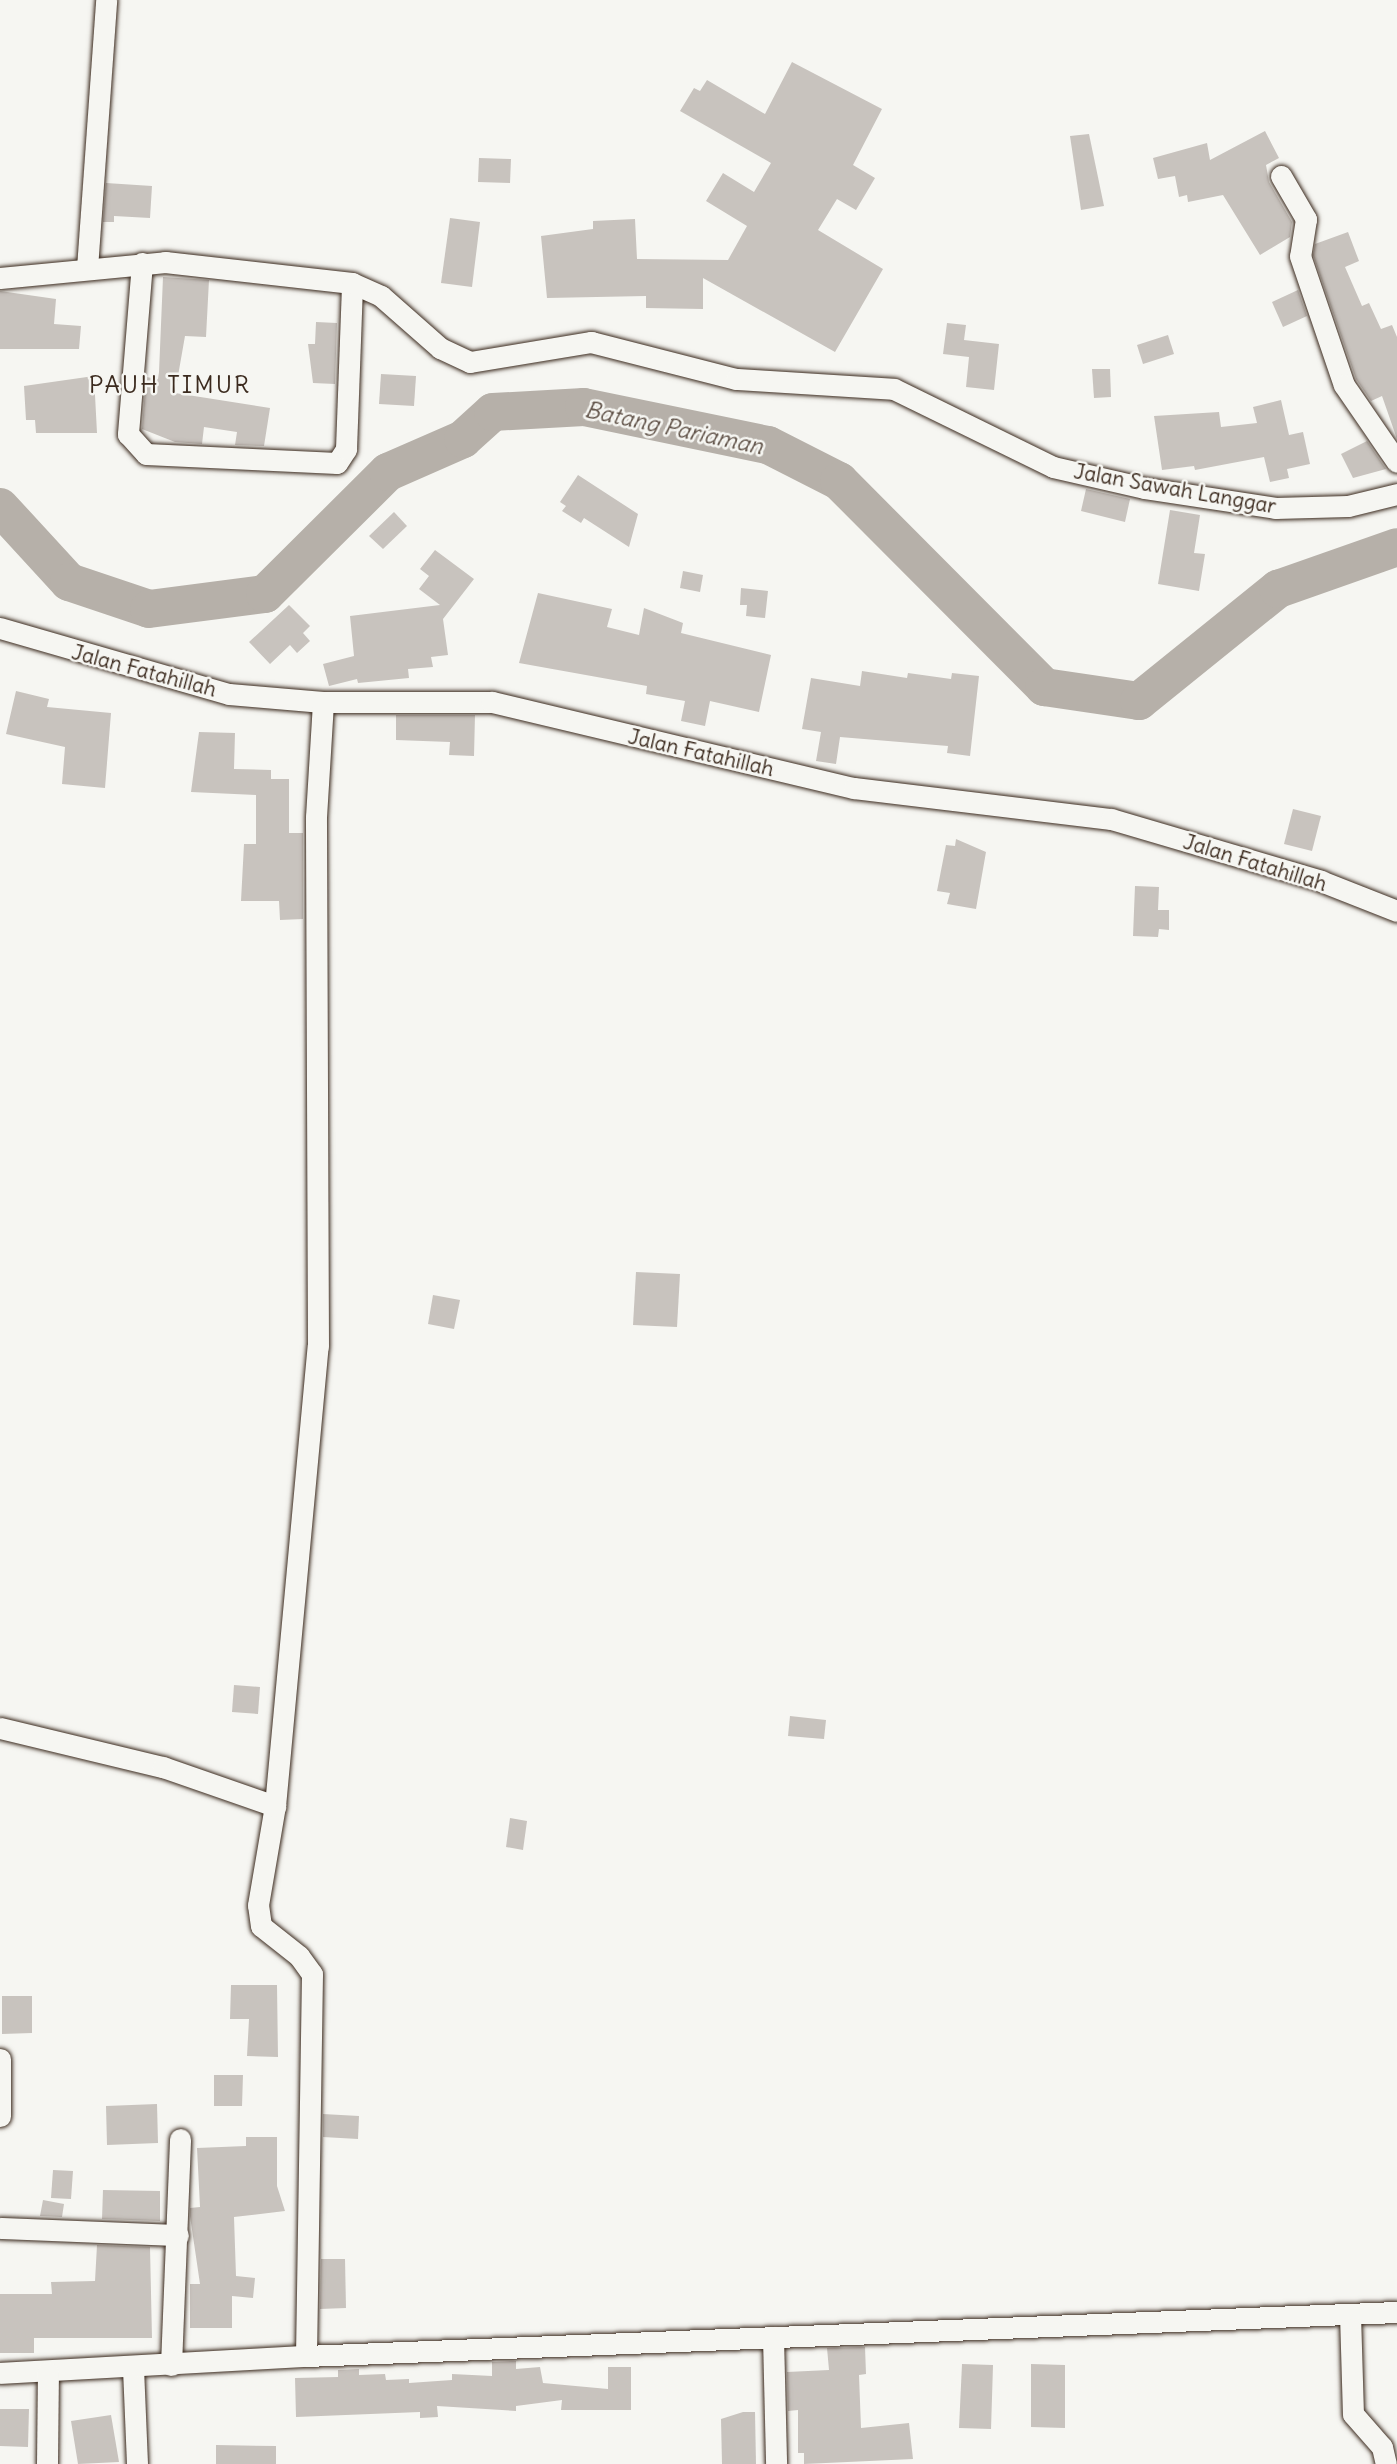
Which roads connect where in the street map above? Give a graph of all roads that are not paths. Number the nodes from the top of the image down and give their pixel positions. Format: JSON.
{"nodes":[{"id":1,"x":106,"y":0,"type":"edge"},
{"id":2,"x":1282,"y":176,"type":"dead end"},
{"id":3,"x":142,"y":263,"type":"junction"},
{"id":4,"x":87,"y":268,"type":"junction"},
{"id":5,"x":0,"y":278,"type":"edge"},
{"id":6,"x":352,"y":283,"type":"junction"},
{"id":7,"x":1397,"y":462,"type":"edge"},
{"id":8,"x":1397,"y":494,"type":"edge"},
{"id":9,"x":0,"y":628,"type":"edge"},
{"id":10,"x":323,"y":702,"type":"junction"},
{"id":11,"x":1397,"y":911,"type":"edge"},
{"id":12,"x":0,"y":1728,"type":"edge"},
{"id":13,"x":275,"y":1806,"type":"junction"},
{"id":14,"x":0,"y":2059,"type":"edge"},
{"id":15,"x":0,"y":2116,"type":"edge"},
{"id":16,"x":180,"y":2138,"type":"dead end"},
{"id":17,"x":0,"y":2228,"type":"edge"},
{"id":18,"x":178,"y":2235,"type":"junction"},
{"id":19,"x":1397,"y":2312,"type":"edge"},
{"id":20,"x":1350,"y":2314,"type":"junction"},
{"id":21,"x":773,"y":2337,"type":"junction"},
{"id":22,"x":306,"y":2356,"type":"junction"},
{"id":23,"x":171,"y":2365,"type":"junction"},
{"id":24,"x":134,"y":2368,"type":"junction"},
{"id":25,"x":48,"y":2372,"type":"junction"},
{"id":26,"x":0,"y":2373,"type":"edge"},
{"id":27,"x":47,"y":2464,"type":"edge"},
{"id":28,"x":137,"y":2464,"type":"edge"},
{"id":29,"x":776,"y":2464,"type":"edge"},
{"id":30,"x":1386,"y":2464,"type":"edge"}],
"edges":[{"from":1,"to":4,"type":"street"},
{"from":2,"to":7,"type":"street"},
{"from":3,"to":4,"type":"street","name":"Jalan Sawah Langgar"},
{"from":3,"to":6,"type":"street","name":"Jalan Sawah Langgar"},
{"from":3,"to":6,"type":"street"},
{"from":4,"to":5,"type":"street","name":"Jalan Sawah Langgar"},
{"from":6,"to":8,"type":"street","name":"Jalan Sawah Langgar"},
{"from":9,"to":10,"type":"street","name":"Jalan Fatahillah"},
{"from":10,"to":11,"type":"street","name":"Jalan Fatahillah"},
{"from":10,"to":13,"type":"street"},
{"from":12,"to":13,"type":"street"},
{"from":13,"to":22,"type":"street"},
{"from":14,"to":15,"type":"street"},
{"from":16,"to":18,"type":"street"},
{"from":17,"to":18,"type":"street"},
{"from":18,"to":23,"type":"street"},
{"from":19,"to":20,"type":"street"},
{"from":20,"to":21,"type":"street"},
{"from":20,"to":30,"type":"street"},
{"from":21,"to":22,"type":"street"},
{"from":21,"to":29,"type":"street"},
{"from":22,"to":23,"type":"street"},
{"from":23,"to":24,"type":"street"},
{"from":24,"to":25,"type":"street"},
{"from":24,"to":28,"type":"street"},
{"from":25,"to":26,"type":"street"},
{"from":25,"to":27,"type":"street"}]}
